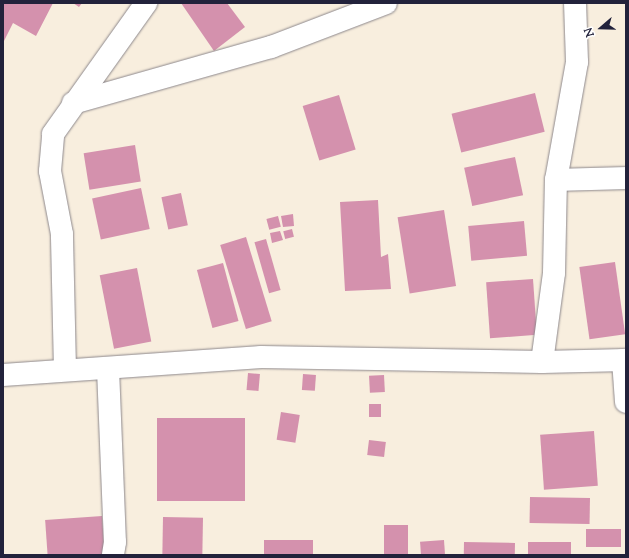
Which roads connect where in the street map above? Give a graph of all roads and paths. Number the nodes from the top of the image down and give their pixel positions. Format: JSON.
{"nodes":[{"id":1,"x":146,"y":3,"type":"edge"},
{"id":2,"x":386,"y":3,"type":"edge"},
{"id":3,"x":575,"y":3,"type":"edge"},
{"id":4,"x":73,"y":103,"type":"junction"},
{"id":5,"x":626,"y":178,"type":"edge"},
{"id":6,"x":556,"y":180,"type":"junction"},
{"id":7,"x":624,"y":360,"type":"edge"},
{"id":8,"x":542,"y":362,"type":"junction"},
{"id":9,"x":108,"y":369,"type":"junction"},
{"id":10,"x":65,"y":370,"type":"junction"},
{"id":11,"x":3,"y":375,"type":"edge"},
{"id":12,"x":626,"y":402,"type":"edge"},
{"id":13,"x":113,"y":555,"type":"edge"}],
"edges":[{"from":1,"to":4,"type":"street"},
{"from":2,"to":4,"type":"street"},
{"from":3,"to":6,"type":"street"},
{"from":4,"to":10,"type":"street"},
{"from":5,"to":6,"type":"street"},
{"from":6,"to":8,"type":"street"},
{"from":7,"to":8,"type":"street"},
{"from":7,"to":12,"type":"street"},
{"from":8,"to":9,"type":"street"},
{"from":9,"to":10,"type":"street"},
{"from":9,"to":13,"type":"street"},
{"from":10,"to":11,"type":"street"}]}
